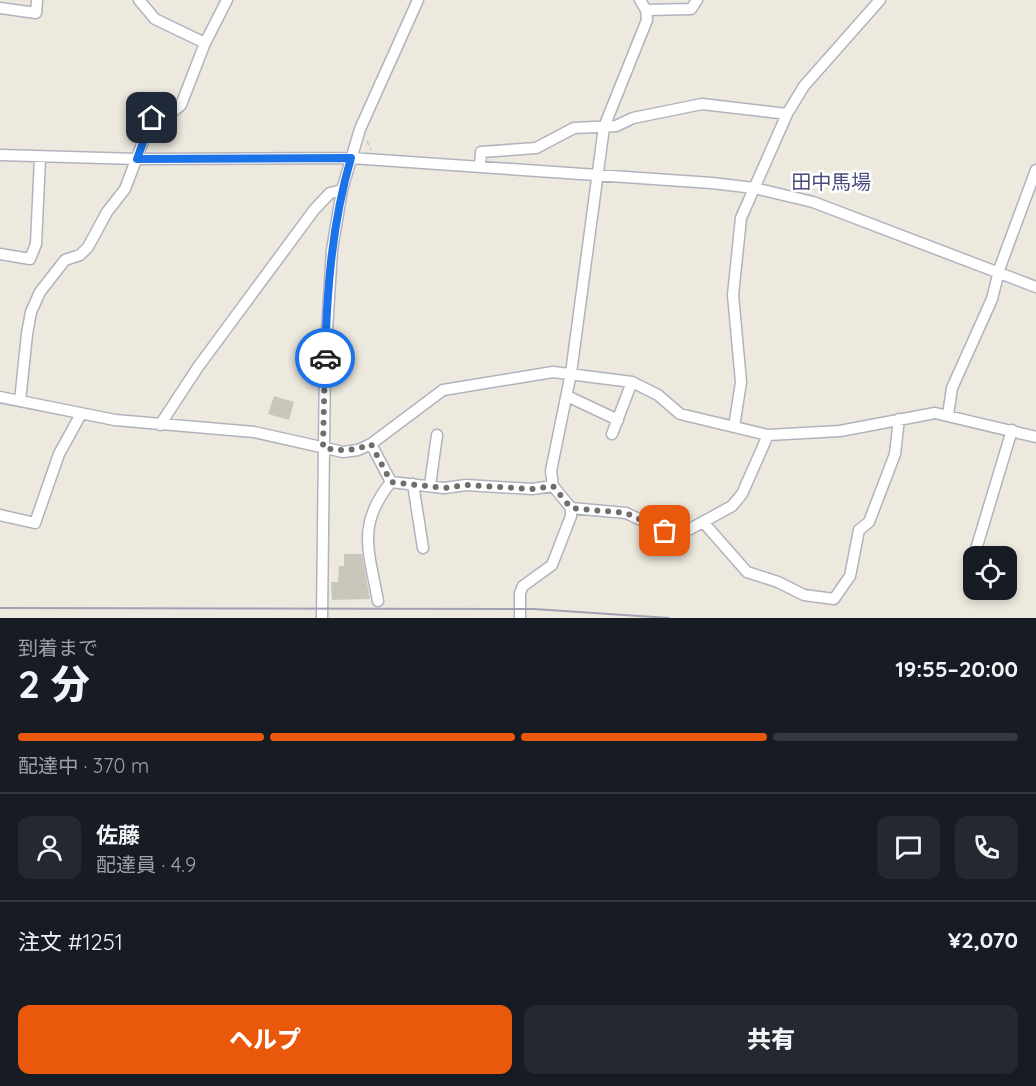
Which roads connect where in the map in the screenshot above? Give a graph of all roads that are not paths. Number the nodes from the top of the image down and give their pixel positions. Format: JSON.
{"nodes":[{"id":1,"x":38,"y":0,"type":"edge"},
{"id":2,"x":139,"y":0,"type":"edge"},
{"id":3,"x":227,"y":0,"type":"edge"},
{"id":4,"x":418,"y":0,"type":"edge"},
{"id":5,"x":640,"y":0,"type":"edge"},
{"id":6,"x":697,"y":0,"type":"edge"},
{"id":7,"x":880,"y":0,"type":"edge"},
{"id":8,"x":0,"y":8,"type":"edge"},
{"id":9,"x":646,"y":10,"type":"junction"},
{"id":10,"x":205,"y":43,"type":"junction"},
{"id":11,"x":787,"y":114,"type":"junction"},
{"id":12,"x":604,"y":127,"type":"junction"},
{"id":13,"x":0,"y":155,"type":"edge"},
{"id":14,"x":40,"y":158,"type":"junction"},
{"id":15,"x":351,"y":158,"type":"junction"},
{"id":16,"x":137,"y":159,"type":"junction"},
{"id":17,"x":480,"y":166,"type":"junction"},
{"id":18,"x":1036,"y":170,"type":"edge"},
{"id":19,"x":596,"y":174,"type":"junction"},
{"id":20,"x":754,"y":188,"type":"junction"},
{"id":21,"x":342,"y":190,"type":"junction"},
{"id":22,"x":0,"y":254,"type":"edge"},
{"id":23,"x":999,"y":272,"type":"junction"},
{"id":24,"x":1036,"y":287,"type":"edge"},
{"id":25,"x":571,"y":373,"type":"junction"},
{"id":26,"x":632,"y":382,"type":"junction"},
{"id":27,"x":567,"y":396,"type":"junction"},
{"id":28,"x":0,"y":397,"type":"edge"},
{"id":29,"x":20,"y":401,"type":"junction"},
{"id":30,"x":81,"y":414,"type":"junction"},
{"id":31,"x":948,"y":416,"type":"junction"},
{"id":32,"x":899,"y":419,"type":"junction"},
{"id":33,"x":618,"y":420,"type":"junction"},
{"id":34,"x":160,"y":424,"type":"junction"},
{"id":35,"x":734,"y":427,"type":"junction"},
{"id":36,"x":1012,"y":430,"type":"junction"},
{"id":37,"x":612,"y":434,"type":"dead end"},
{"id":38,"x":437,"y":435,"type":"dead end"},
{"id":39,"x":768,"y":435,"type":"junction"},
{"id":40,"x":1036,"y":437,"type":"edge"},
{"id":41,"x":371,"y":444,"type":"junction"},
{"id":42,"x":323,"y":448,"type":"junction"},
{"id":43,"x":391,"y":482,"type":"junction"},
{"id":44,"x":413,"y":484,"type":"junction"},
{"id":45,"x":430,"y":485,"type":"junction"},
{"id":46,"x":553,"y":486,"type":"junction"},
{"id":47,"x":571,"y":508,"type":"junction"},
{"id":48,"x":0,"y":515,"type":"edge"},
{"id":49,"x":704,"y":523,"type":"junction"},
{"id":50,"x":977,"y":546,"type":"edge"},
{"id":51,"x":423,"y":548,"type":"dead end"},
{"id":52,"x":378,"y":601,"type":"dead end"},
{"id":53,"x":322,"y":618,"type":"edge"},
{"id":54,"x":520,"y":618,"type":"edge"}],
"edges":[{"from":1,"to":8,"type":"street"},
{"from":2,"to":10,"type":"street"},
{"from":3,"to":10,"type":"street"},
{"from":4,"to":15,"type":"street"},
{"from":5,"to":9,"type":"street"},
{"from":6,"to":9,"type":"street"},
{"from":7,"to":11,"type":"street"},
{"from":9,"to":12,"type":"street"},
{"from":10,"to":16,"type":"street"},
{"from":11,"to":12,"type":"street"},
{"from":11,"to":20,"type":"street"},
{"from":12,"to":17,"type":"street"},
{"from":12,"to":19,"type":"street"},
{"from":13,"to":14,"type":"street"},
{"from":14,"to":16,"type":"street"},
{"from":14,"to":22,"type":"street"},
{"from":15,"to":16,"type":"street"},
{"from":15,"to":17,"type":"street"},
{"from":15,"to":21,"type":"street"},
{"from":16,"to":29,"type":"street"},
{"from":17,"to":19,"type":"street"},
{"from":18,"to":23,"type":"street"},
{"from":19,"to":20,"type":"street"},
{"from":19,"to":25,"type":"street"},
{"from":20,"to":23,"type":"street"},
{"from":20,"to":35,"type":"street"},
{"from":21,"to":34,"type":"street"},
{"from":21,"to":42,"type":"street"},
{"from":23,"to":24,"type":"street"},
{"from":23,"to":31,"type":"street"},
{"from":25,"to":26,"type":"street"},
{"from":25,"to":27,"type":"street"},
{"from":25,"to":41,"type":"street"},
{"from":26,"to":33,"type":"street"},
{"from":26,"to":35,"type":"street"},
{"from":27,"to":33,"type":"street"},
{"from":27,"to":46,"type":"street"},
{"from":28,"to":29,"type":"street"},
{"from":29,"to":30,"type":"street"},
{"from":30,"to":34,"type":"street"},
{"from":30,"to":48,"type":"street"},
{"from":31,"to":32,"type":"street"},
{"from":31,"to":36,"type":"street"},
{"from":32,"to":39,"type":"street"},
{"from":32,"to":49,"type":"street"},
{"from":33,"to":37,"type":"street"},
{"from":34,"to":42,"type":"street"},
{"from":35,"to":39,"type":"street"},
{"from":36,"to":40,"type":"street"},
{"from":36,"to":50,"type":"street"},
{"from":38,"to":45,"type":"street"},
{"from":39,"to":49,"type":"street"},
{"from":41,"to":42,"type":"street"},
{"from":41,"to":43,"type":"street"},
{"from":42,"to":53,"type":"street"},
{"from":43,"to":44,"type":"street"},
{"from":43,"to":52,"type":"street"},
{"from":44,"to":45,"type":"street"},
{"from":44,"to":51,"type":"street"},
{"from":45,"to":46,"type":"street"},
{"from":46,"to":47,"type":"street"},
{"from":47,"to":49,"type":"street"},
{"from":47,"to":54,"type":"street"}]}
